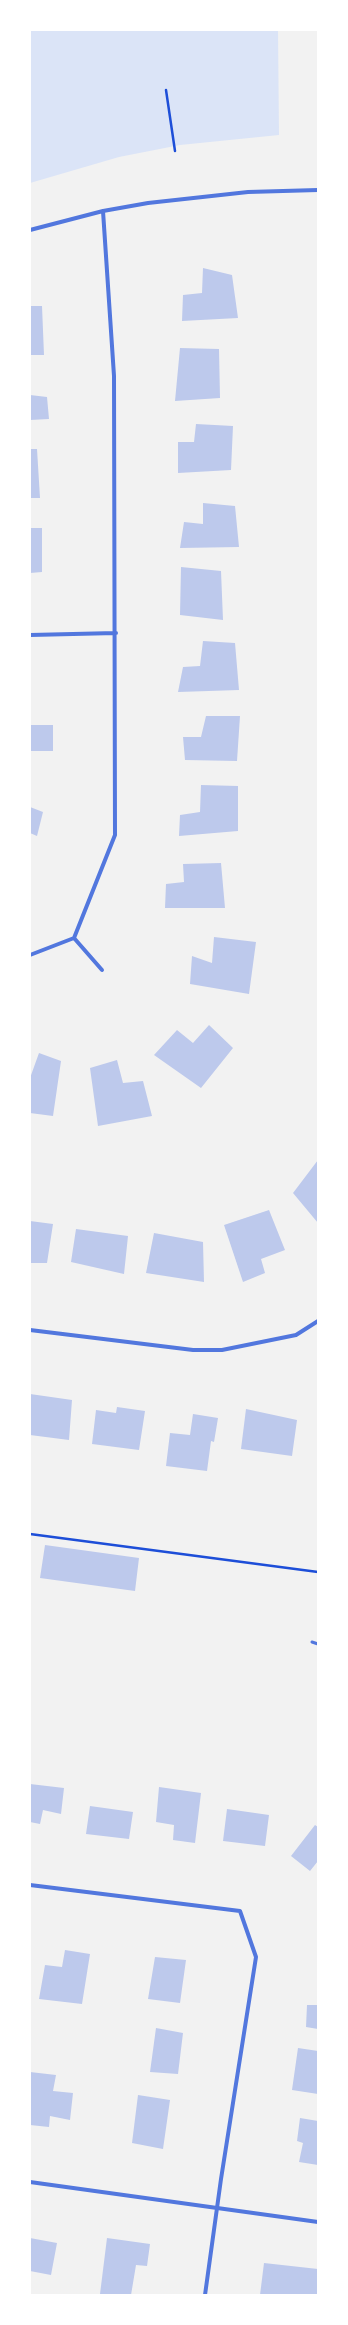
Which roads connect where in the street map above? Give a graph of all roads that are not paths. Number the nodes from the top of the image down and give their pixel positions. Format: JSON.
{"nodes":[{"id":1,"x":318,"y":190,"type":"edge"},
{"id":2,"x":102,"y":211,"type":"junction"},
{"id":3,"x":30,"y":230,"type":"edge"},
{"id":4,"x":116,"y":633,"type":"junction"},
{"id":5,"x":30,"y":635,"type":"edge"},
{"id":6,"x":74,"y":938,"type":"junction"},
{"id":7,"x":30,"y":955,"type":"edge"},
{"id":8,"x":102,"y":970,"type":"dead end"},
{"id":9,"x":318,"y":1321,"type":"edge"},
{"id":10,"x":30,"y":1330,"type":"edge"},
{"id":11,"x":312,"y":1642,"type":"dead end"},
{"id":12,"x":318,"y":1644,"type":"edge"},
{"id":13,"x":30,"y":1885,"type":"edge"},
{"id":14,"x":30,"y":2182,"type":"edge"},
{"id":15,"x":217,"y":2207,"type":"junction"},
{"id":16,"x":318,"y":2222,"type":"edge"},
{"id":17,"x":205,"y":2295,"type":"edge"}],
"edges":[{"from":1,"to":2,"type":"street"},
{"from":2,"to":3,"type":"street"},
{"from":2,"to":4,"type":"street"},
{"from":4,"to":5,"type":"street"},
{"from":4,"to":6,"type":"street"},
{"from":6,"to":7,"type":"street"},
{"from":6,"to":8,"type":"street"},
{"from":9,"to":10,"type":"street"},
{"from":11,"to":12,"type":"lane"},
{"from":13,"to":15,"type":"street"},
{"from":14,"to":15,"type":"street"},
{"from":15,"to":16,"type":"street"},
{"from":15,"to":17,"type":"street"}]}
